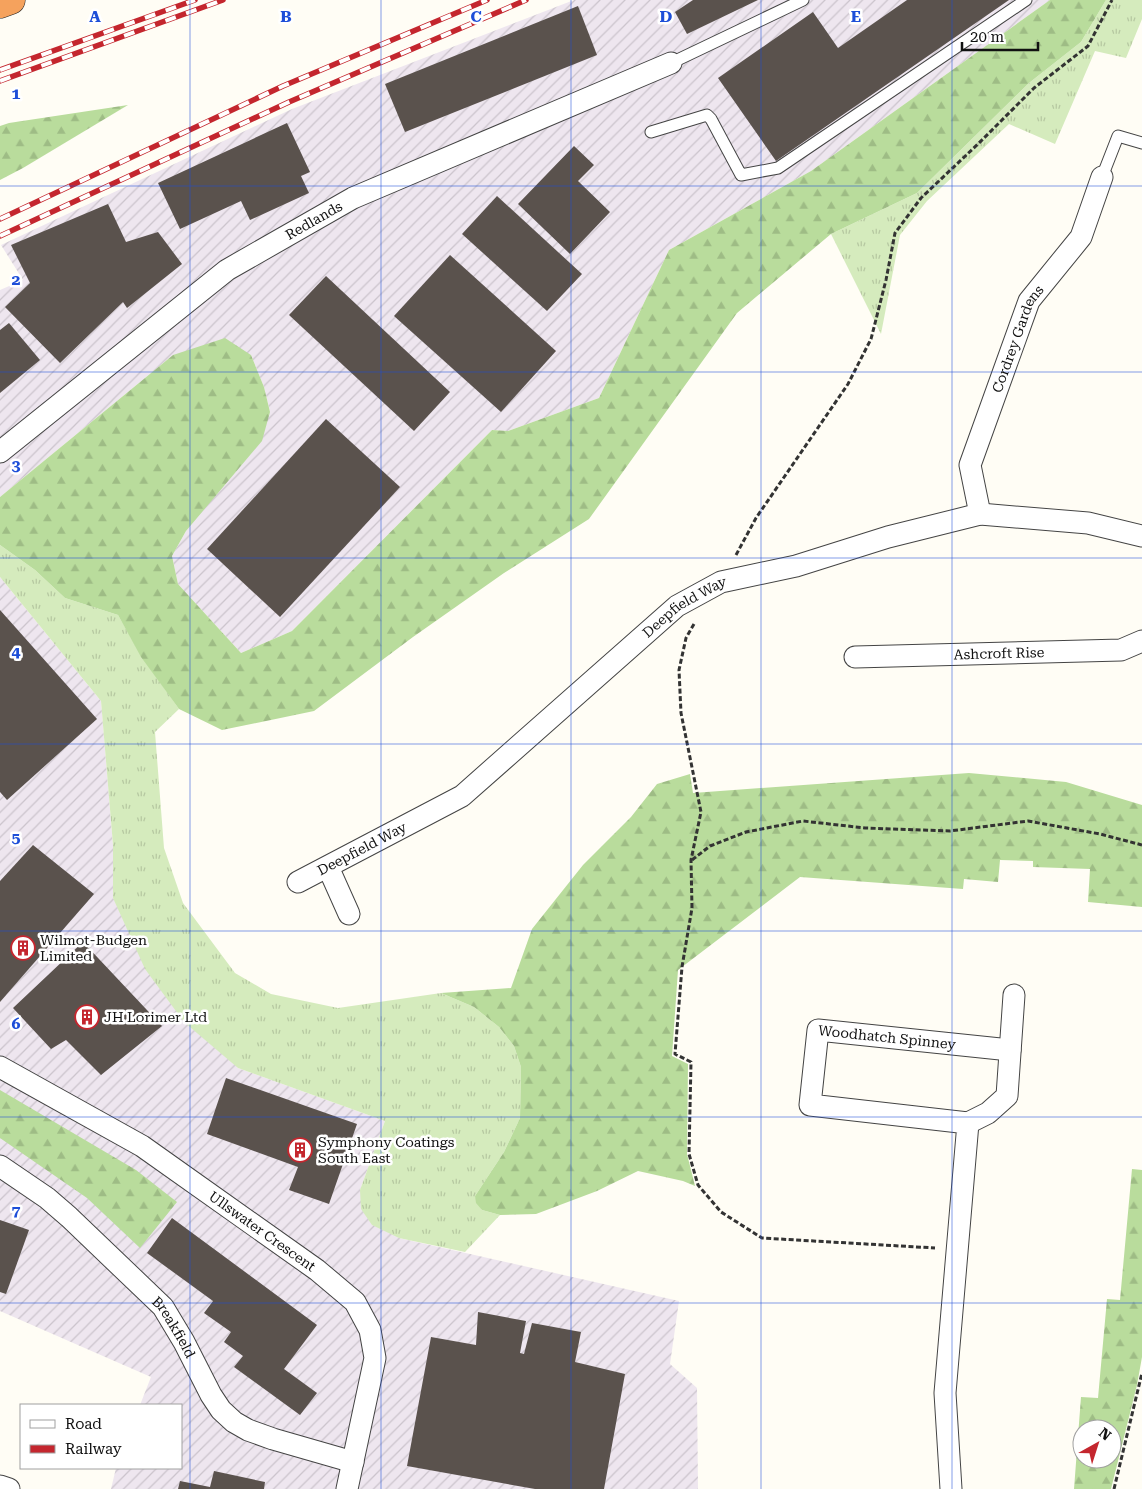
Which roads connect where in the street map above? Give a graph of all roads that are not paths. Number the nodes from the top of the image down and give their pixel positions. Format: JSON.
{"nodes":[{"id":1,"x":11,"y":0,"type":"edge"},
{"id":2,"x":803,"y":0,"type":"edge"},
{"id":3,"x":1026,"y":0,"type":"edge"},
{"id":4,"x":0,"y":4,"type":"edge"},
{"id":5,"x":671,"y":64,"type":"joint"},
{"id":6,"x":651,"y":132,"type":"dead end"},
{"id":7,"x":1142,"y":143,"type":"edge"},
{"id":8,"x":1102,"y":177,"type":"joint"},
{"id":9,"x":0,"y":452,"type":"edge"},
{"id":10,"x":980,"y":514,"type":"junction"},
{"id":11,"x":1142,"y":536,"type":"edge"},
{"id":12,"x":1142,"y":641,"type":"edge"},
{"id":13,"x":855,"y":658,"type":"dead end"},
{"id":14,"x":328,"y":867,"type":"junction"},
{"id":15,"x":298,"y":882,"type":"dead end"},
{"id":16,"x":349,"y":914,"type":"dead end"},
{"id":17,"x":1014,"y":995,"type":"dead end"},
{"id":18,"x":1010,"y":1050,"type":"junction"},
{"id":19,"x":0,"y":1066,"type":"edge"},
{"id":20,"x":968,"y":1123,"type":"junction"},
{"id":21,"x":0,"y":1166,"type":"edge"},
{"id":22,"x":353,"y":1462,"type":"junction"},
{"id":23,"x":0,"y":1486,"type":"edge"},
{"id":24,"x":9,"y":1489,"type":"edge"},
{"id":25,"x":347,"y":1489,"type":"edge"},
{"id":26,"x":950,"y":1489,"type":"edge"}],
"edges":[{"from":1,"to":4,"type":"highway"},
{"from":2,"to":5,"type":"lane"},
{"from":3,"to":6,"type":"lane"},
{"from":5,"to":9,"type":"street","name":"Redlands"},
{"from":7,"to":8,"type":"lane"},
{"from":8,"to":10,"type":"street","name":"Cordrey Gardens"},
{"from":10,"to":11,"type":"street","name":"Deepfield Way"},
{"from":10,"to":14,"type":"street","name":"Deepfield Way"},
{"from":12,"to":13,"type":"street","name":"Ashcroft Rise"},
{"from":14,"to":15,"type":"street","name":"Deepfield Way"},
{"from":14,"to":16,"type":"street"},
{"from":17,"to":18,"type":"street"},
{"from":18,"to":20,"type":"street"},
{"from":18,"to":20,"type":"street","name":"Woodhatch Spinney"},
{"from":19,"to":22,"type":"street","name":"Ullswater Crescent"},
{"from":20,"to":26,"type":"street"},
{"from":21,"to":22,"type":"street","name":"Breakfield"},
{"from":22,"to":25,"type":"street","name":"Ullswater Crescent"},
{"from":23,"to":24,"type":"street"}]}
